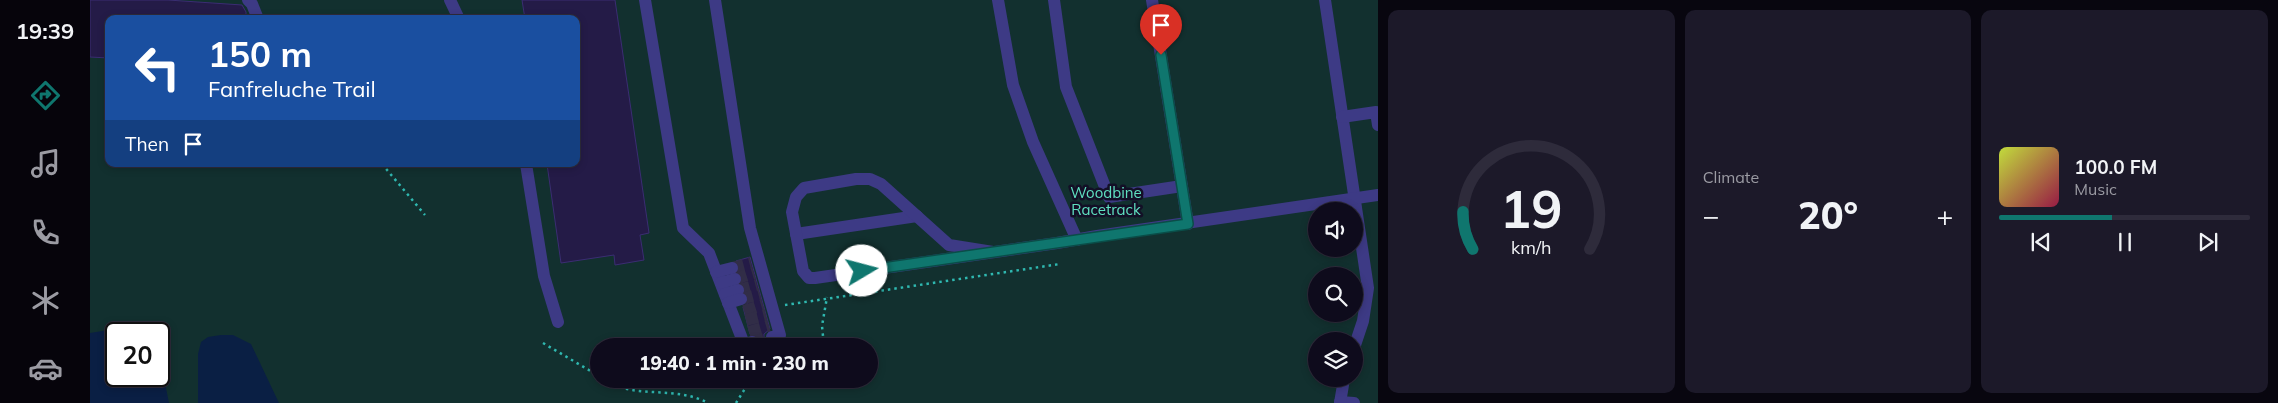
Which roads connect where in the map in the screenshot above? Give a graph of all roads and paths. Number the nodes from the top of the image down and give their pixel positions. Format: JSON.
{"nodes":[{"id":1,"x":248,"y":0,"type":"edge"},
{"id":2,"x":450,"y":0,"type":"edge"},
{"id":3,"x":645,"y":0,"type":"edge"},
{"id":4,"x":715,"y":0,"type":"edge"},
{"id":5,"x":998,"y":0,"type":"edge"},
{"id":6,"x":1054,"y":0,"type":"edge"},
{"id":7,"x":1152,"y":0,"type":"edge"},
{"id":8,"x":1325,"y":0,"type":"edge"},
{"id":9,"x":256,"y":15,"type":"edge"},
{"id":10,"x":457,"y":15,"type":"edge"},
{"id":11,"x":1342,"y":118,"type":"junction"},
{"id":12,"x":1378,"y":125,"type":"edge"},
{"id":13,"x":385,"y":167,"type":"edge"},
{"id":14,"x":526,"y":167,"type":"edge"},
{"id":15,"x":1182,"y":186,"type":"junction"},
{"id":16,"x":1378,"y":195,"type":"edge"},
{"id":17,"x":1354,"y":199,"type":"junction"},
{"id":18,"x":425,"y":215,"type":"dead end"},
{"id":19,"x":916,"y":216,"type":"junction"},
{"id":20,"x":1188,"y":224,"type":"junction"},
{"id":21,"x":796,"y":234,"type":"junction"},
{"id":22,"x":1077,"y":240,"type":"junction"},
{"id":23,"x":992,"y":252,"type":"junction"},
{"id":24,"x":1060,"y":264,"type":"dead end"},
{"id":25,"x":827,"y":297,"type":"junction"},
{"id":26,"x":767,"y":299,"type":"joint"},
{"id":27,"x":736,"y":304,"type":"dead end"},
{"id":28,"x":558,"y":322,"type":"dead end"},
{"id":29,"x":1359,"y":332,"type":"edge"},
{"id":30,"x":821,"y":338,"type":"edge"},
{"id":31,"x":543,"y":343,"type":"dead end"},
{"id":32,"x":590,"y":371,"type":"edge"},
{"id":33,"x":1343,"y":387,"type":"edge"},
{"id":34,"x":627,"y":388,"type":"edge"},
{"id":35,"x":745,"y":388,"type":"edge"},
{"id":36,"x":708,"y":403,"type":"edge"},
{"id":37,"x":736,"y":403,"type":"edge"},
{"id":38,"x":1340,"y":403,"type":"edge"},
{"id":39,"x":1354,"y":403,"type":"edge"}],
"edges":[{"from":1,"to":9,"type":"street"},
{"from":2,"to":10,"type":"street"},
{"from":3,"to":27,"type":"street"},
{"from":4,"to":26,"type":"street"},
{"from":5,"to":22,"type":"street"},
{"from":6,"to":15,"type":"street"},
{"from":7,"to":15,"type":"street"},
{"from":8,"to":11,"type":"street"},
{"from":11,"to":12,"type":"street"},
{"from":11,"to":17,"type":"street"},
{"from":13,"to":18,"type":"path"},
{"from":14,"to":28,"type":"street"},
{"from":15,"to":20,"type":"street"},
{"from":16,"to":17,"type":"street"},
{"from":17,"to":20,"type":"street"},
{"from":17,"to":29,"type":"street"},
{"from":19,"to":21,"type":"street"},
{"from":19,"to":21,"type":"street"},
{"from":19,"to":23,"type":"street"},
{"from":20,"to":22,"type":"street"},
{"from":21,"to":23,"type":"street"},
{"from":22,"to":23,"type":"street"},
{"from":24,"to":25,"type":"path"},
{"from":25,"to":26,"type":"path"},
{"from":25,"to":30,"type":"path"},
{"from":31,"to":32,"type":"path"},
{"from":33,"to":38,"type":"street"},
{"from":34,"to":36,"type":"path"},
{"from":35,"to":37,"type":"path"},
{"from":38,"to":39,"type":"street"}]}
